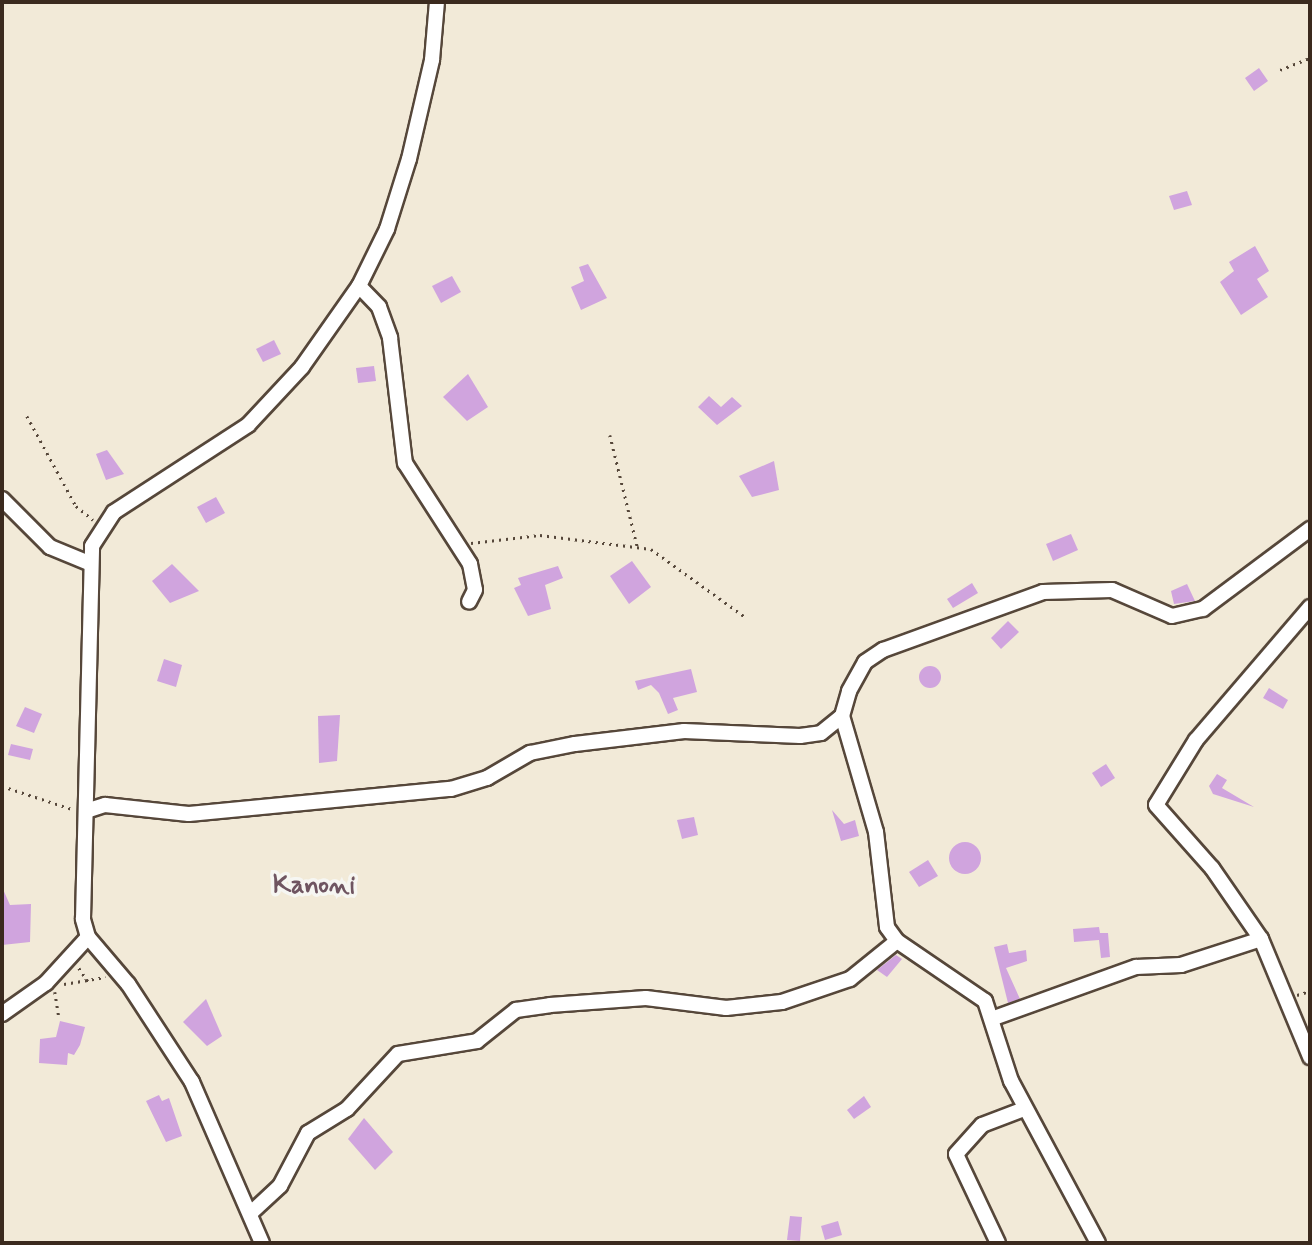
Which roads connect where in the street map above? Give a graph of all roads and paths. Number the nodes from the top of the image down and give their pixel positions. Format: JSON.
{"nodes":[{"id":1,"x":436,"y":2,"type":"edge"},
{"id":2,"x":1310,"y":58,"type":"edge"},
{"id":3,"x":1280,"y":70,"type":"dead end"},
{"id":4,"x":359,"y":286,"type":"junction"},
{"id":5,"x":27,"y":416,"type":"dead end"},
{"id":6,"x":610,"y":435,"type":"dead end"},
{"id":7,"x":2,"y":499,"type":"edge"},
{"id":8,"x":101,"y":527,"type":"junction"},
{"id":9,"x":1310,"y":529,"type":"edge"},
{"id":10,"x":458,"y":546,"type":"junction"},
{"id":11,"x":638,"y":549,"type":"junction"},
{"id":12,"x":91,"y":564,"type":"junction"},
{"id":13,"x":468,"y":603,"type":"dead end"},
{"id":14,"x":1310,"y":607,"type":"edge"},
{"id":15,"x":744,"y":615,"type":"dead end"},
{"id":16,"x":842,"y":716,"type":"junction"},
{"id":17,"x":2,"y":786,"type":"edge"},
{"id":18,"x":87,"y":788,"type":"junction"},
{"id":19,"x":105,"y":805,"type":"junction"},
{"id":20,"x":86,"y":811,"type":"junction"},
{"id":21,"x":88,"y":937,"type":"junction"},
{"id":22,"x":1261,"y":939,"type":"junction"},
{"id":23,"x":897,"y":941,"type":"junction"},
{"id":24,"x":118,"y":972,"type":"junction"},
{"id":25,"x":89,"y":983,"type":"junction"},
{"id":26,"x":63,"y":986,"type":"junction"},
{"id":27,"x":2,"y":1014,"type":"edge"},
{"id":28,"x":59,"y":1017,"type":"dead end"},
{"id":29,"x":994,"y":1018,"type":"junction"},
{"id":30,"x":1310,"y":1057,"type":"edge"},
{"id":31,"x":1024,"y":1109,"type":"junction"},
{"id":32,"x":253,"y":1211,"type":"junction"},
{"id":33,"x":262,"y":1243,"type":"edge"},
{"id":34,"x":998,"y":1243,"type":"edge"},
{"id":35,"x":1098,"y":1243,"type":"edge"}],
"edges":[{"from":1,"to":4,"type":"street"},
{"from":2,"to":3,"type":"path"},
{"from":4,"to":8,"type":"street"},
{"from":4,"to":10,"type":"street"},
{"from":5,"to":8,"type":"path"},
{"from":6,"to":11,"type":"path"},
{"from":7,"to":12,"type":"street"},
{"from":8,"to":12,"type":"street"},
{"from":9,"to":16,"type":"street"},
{"from":10,"to":11,"type":"path"},
{"from":10,"to":13,"type":"street"},
{"from":11,"to":15,"type":"path"},
{"from":12,"to":18,"type":"street"},
{"from":14,"to":22,"type":"street"},
{"from":16,"to":19,"type":"street"},
{"from":16,"to":23,"type":"street"},
{"from":17,"to":20,"type":"path"},
{"from":18,"to":19,"type":"street"},
{"from":18,"to":20,"type":"street"},
{"from":19,"to":20,"type":"street"},
{"from":20,"to":21,"type":"street"},
{"from":21,"to":24,"type":"street"},
{"from":21,"to":27,"type":"street"},
{"from":22,"to":29,"type":"street"},
{"from":22,"to":30,"type":"street"},
{"from":23,"to":29,"type":"street"},
{"from":23,"to":32,"type":"street"},
{"from":24,"to":25,"type":"path"},
{"from":24,"to":32,"type":"street"},
{"from":25,"to":26,"type":"path"},
{"from":25,"to":26,"type":"path"},
{"from":26,"to":28,"type":"path"},
{"from":29,"to":31,"type":"street"},
{"from":31,"to":34,"type":"street"},
{"from":31,"to":35,"type":"street"},
{"from":32,"to":33,"type":"street"}]}
